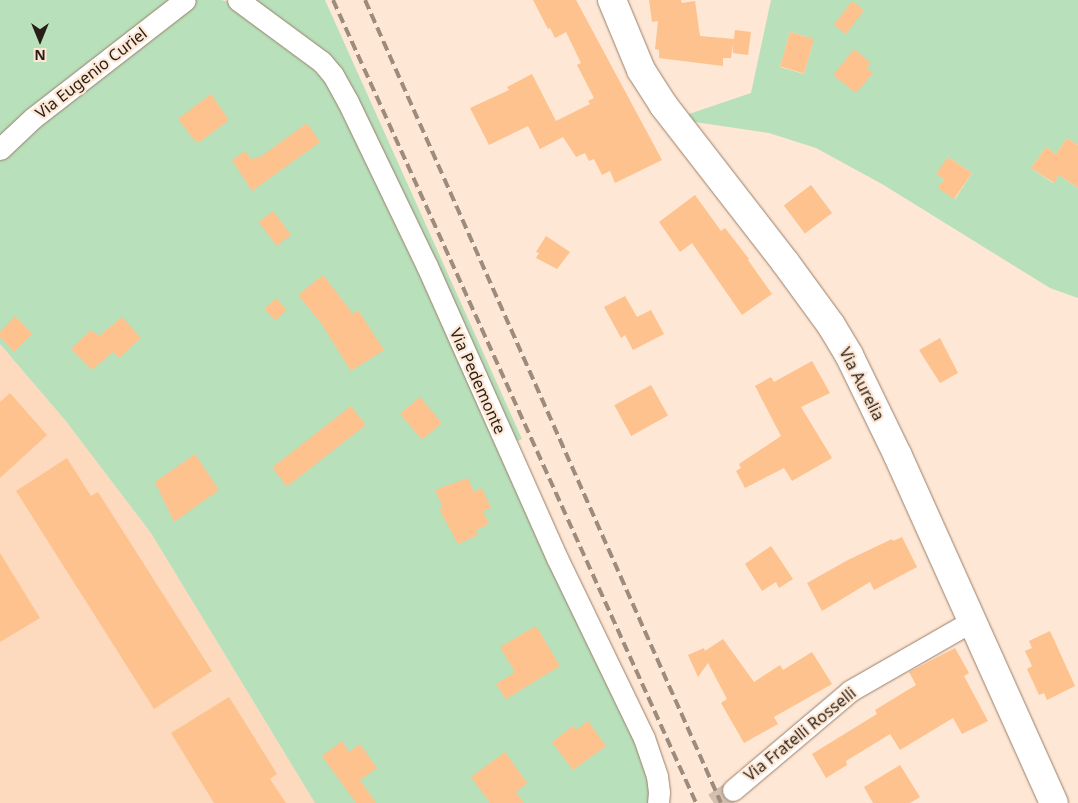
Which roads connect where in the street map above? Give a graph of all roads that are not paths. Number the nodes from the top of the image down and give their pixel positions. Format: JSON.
{"nodes":[{"id":1,"x":185,"y":0,"type":"edge"},
{"id":2,"x":238,"y":0,"type":"edge"},
{"id":3,"x":612,"y":0,"type":"edge"},
{"id":4,"x":0,"y":149,"type":"edge"},
{"id":5,"x":972,"y":621,"type":"junction"},
{"id":6,"x":733,"y":790,"type":"tunnel mouth"},
{"id":7,"x":658,"y":803,"type":"edge"},
{"id":8,"x":1054,"y":803,"type":"edge"}],
"edges":[{"from":1,"to":4,"type":"street","name":"Via Eugenio Curiel"},
{"from":2,"to":7,"type":"street","name":"Via Pedemonte"},
{"from":3,"to":5,"type":"main road","name":"Via Aurelia"},
{"from":5,"to":6,"type":"street","name":"Via Fratelli Rosselli"},
{"from":5,"to":8,"type":"main road","name":"Via Aurelia"}]}
